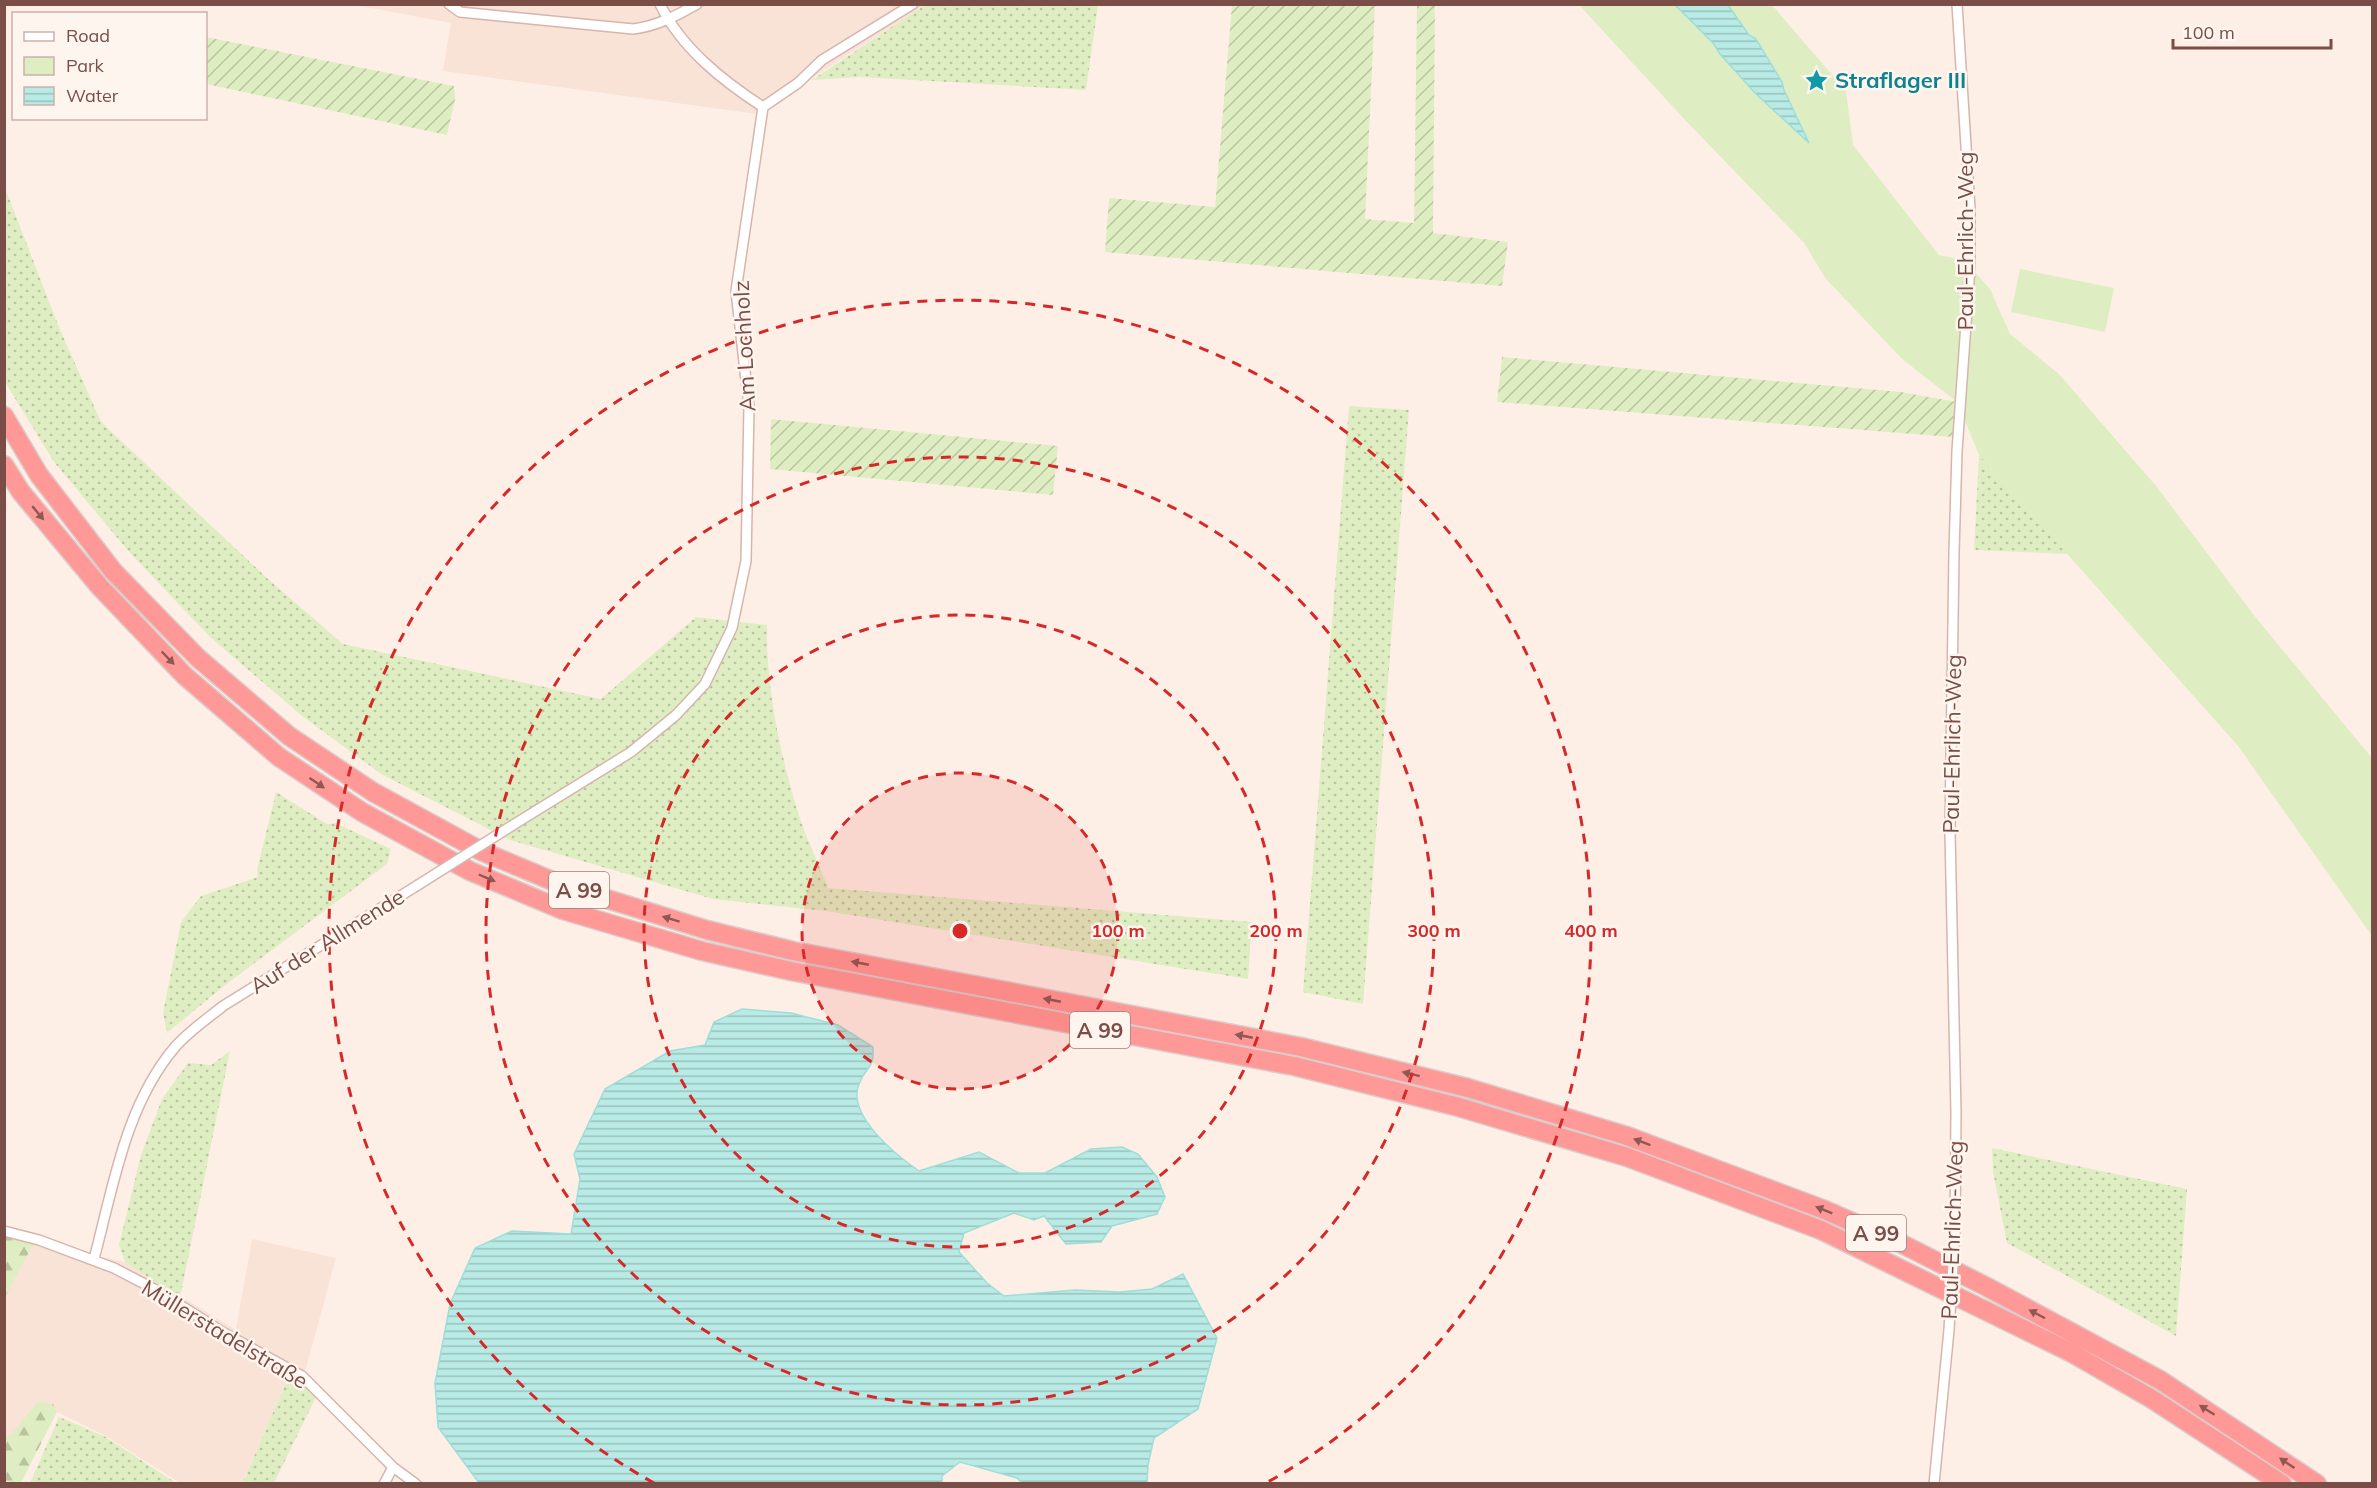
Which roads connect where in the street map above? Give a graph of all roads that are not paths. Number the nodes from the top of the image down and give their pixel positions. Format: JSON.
{"nodes":[{"id":1,"x":449,"y":4,"type":"edge"},
{"id":2,"x":660,"y":4,"type":"edge"},
{"id":3,"x":697,"y":4,"type":"edge"},
{"id":4,"x":913,"y":4,"type":"edge"},
{"id":5,"x":1957,"y":4,"type":"edge"},
{"id":6,"x":668,"y":20,"type":"junction"},
{"id":7,"x":763,"y":107,"type":"junction"},
{"id":8,"x":4,"y":416,"type":"edge"},
{"id":9,"x":4,"y":465,"type":"edge"},
{"id":10,"x":676,"y":715,"type":"joint"},
{"id":11,"x":4,"y":1232,"type":"edge"},
{"id":12,"x":94,"y":1259,"type":"junction"},
{"id":13,"x":393,"y":1467,"type":"junction"},
{"id":14,"x":384,"y":1484,"type":"edge"},
{"id":15,"x":416,"y":1484,"type":"edge"},
{"id":16,"x":1934,"y":1484,"type":"edge"},
{"id":17,"x":2282,"y":1484,"type":"edge"},
{"id":18,"x":2317,"y":1484,"type":"edge"}],
"edges":[{"from":1,"to":6,"type":"street"},
{"from":2,"to":6,"type":"street"},
{"from":3,"to":6,"type":"street"},
{"from":4,"to":7,"type":"street"},
{"from":5,"to":16,"type":"street","name":"Paul-Ehrlich-Weg","bridge":true},
{"from":6,"to":7,"type":"street"},
{"from":7,"to":10,"type":"street","name":"Am Lochholz"},
{"from":18,"to":8,"type":"highway","number":"A 99","one_way":true},
{"from":9,"to":17,"type":"highway","number":"A 99","one_way":true},
{"from":10,"to":12,"type":"street","name":"Auf der Allmende","bridge":true},
{"from":11,"to":12,"type":"street","name":"Müllerstadelstraße"},
{"from":12,"to":13,"type":"street","name":"Müllerstadelstraße"},
{"from":13,"to":14,"type":"street"},
{"from":13,"to":15,"type":"street","name":"Müllerstadelstraße"}]}
